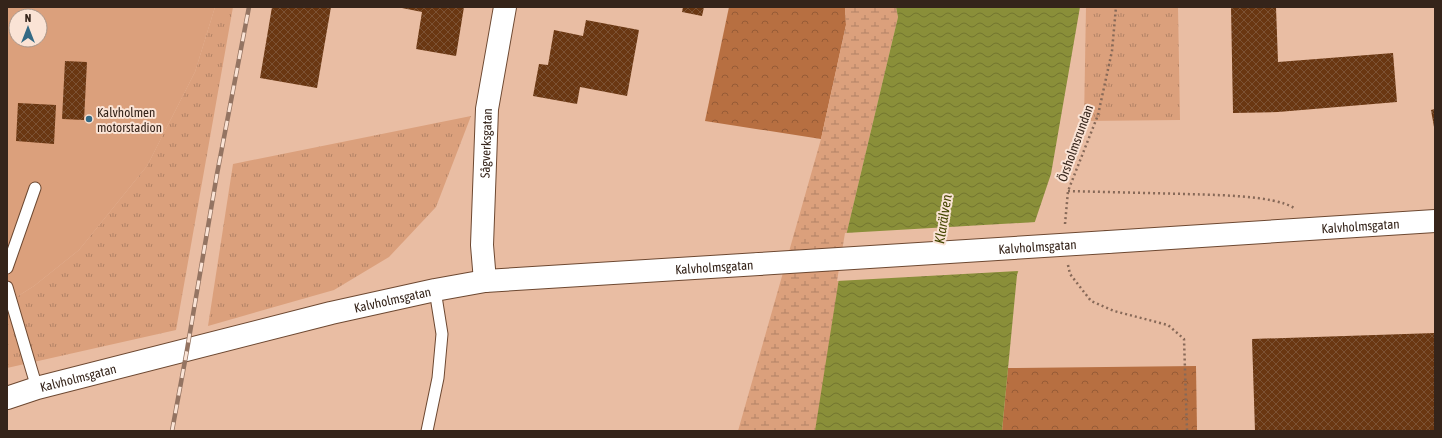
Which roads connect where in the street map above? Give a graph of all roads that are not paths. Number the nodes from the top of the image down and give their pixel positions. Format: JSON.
{"nodes":[{"id":1,"x":505,"y":7,"type":"edge"},
{"id":2,"x":35,"y":188,"type":"dead end"},
{"id":3,"x":1435,"y":221,"type":"edge"},
{"id":4,"x":7,"y":268,"type":"edge"},
{"id":5,"x":484,"y":281,"type":"junction"},
{"id":6,"x":7,"y":287,"type":"edge"},
{"id":7,"x":435,"y":290,"type":"junction"},
{"id":8,"x":36,"y":388,"type":"junction"},
{"id":9,"x":7,"y":398,"type":"edge"},
{"id":10,"x":427,"y":431,"type":"edge"}],
"edges":[{"from":1,"to":5,"type":"street","name":"Sågverksgatan"},
{"from":2,"to":4,"type":"lane"},
{"from":3,"to":5,"type":"street","name":"Kalvholmsgatan","bridge":true},
{"from":5,"to":7,"type":"street","name":"Kalvholmsgatan"},
{"from":6,"to":8,"type":"lane"},
{"from":7,"to":8,"type":"street","name":"Kalvholmsgatan"},
{"from":7,"to":10,"type":"lane"},
{"from":8,"to":9,"type":"street","name":"Kalvholmsgatan"}]}
